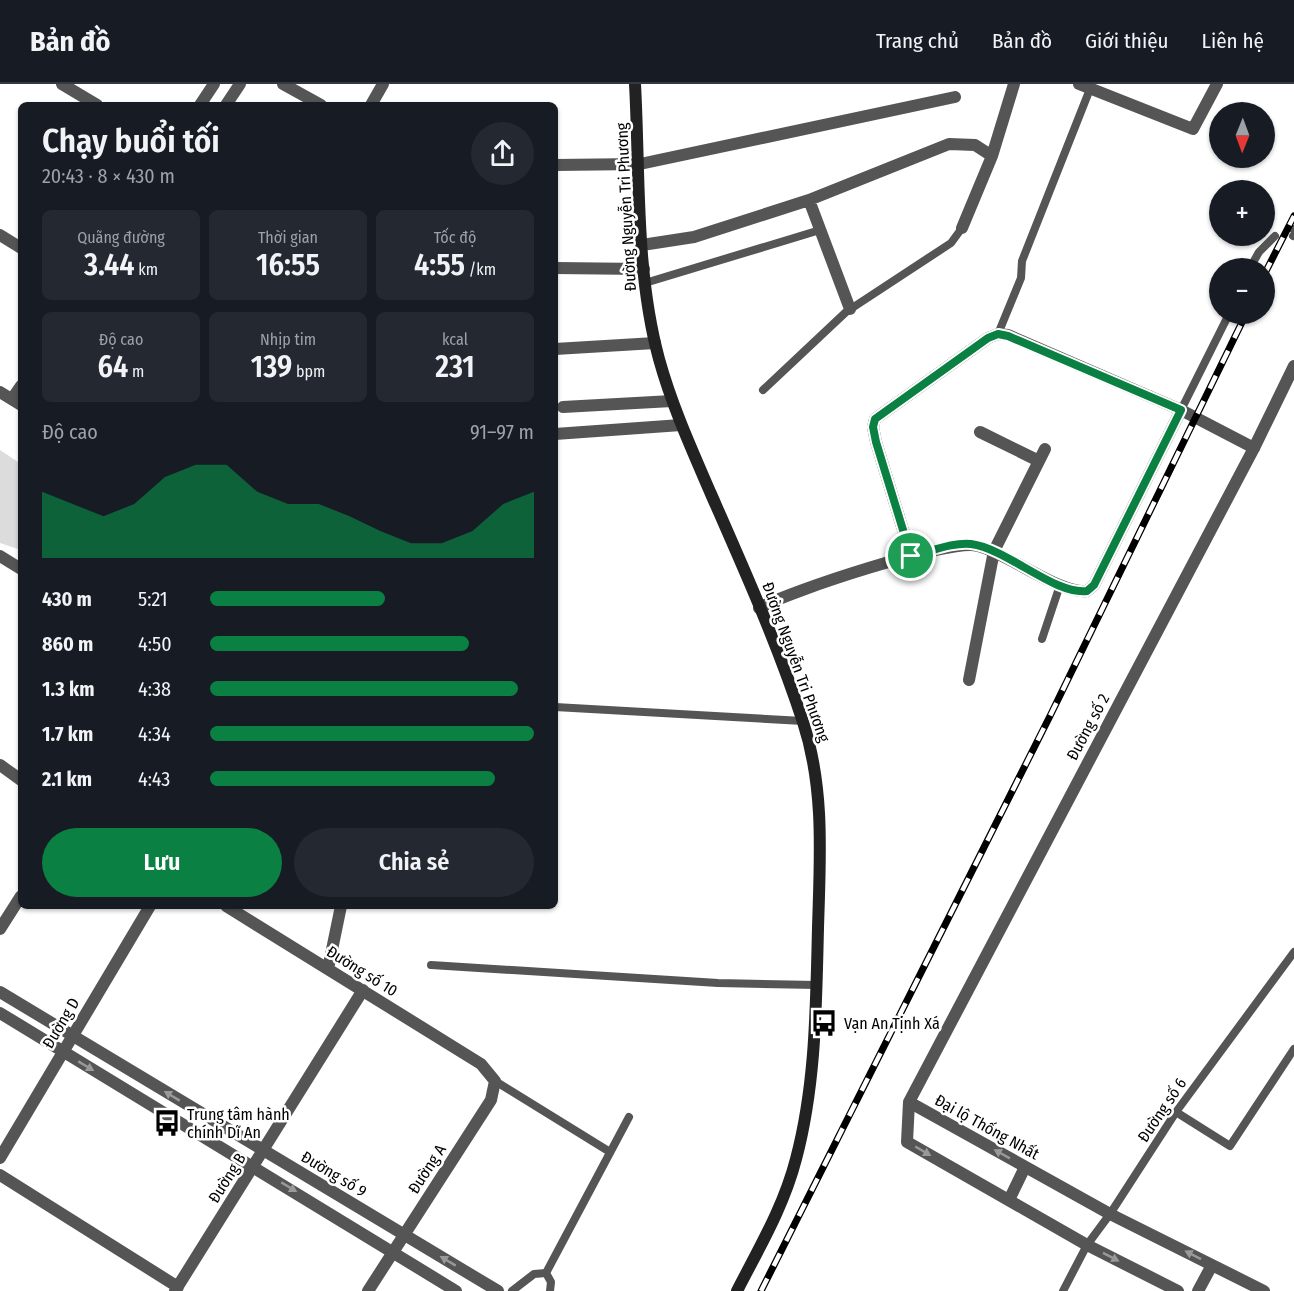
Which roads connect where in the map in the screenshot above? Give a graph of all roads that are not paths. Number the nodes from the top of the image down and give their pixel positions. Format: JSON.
{"nodes":[{"id":1,"x":63,"y":84,"type":"edge"},
{"id":2,"x":214,"y":84,"type":"edge"},
{"id":3,"x":240,"y":84,"type":"edge"},
{"id":4,"x":283,"y":84,"type":"edge"},
{"id":5,"x":383,"y":84,"type":"edge"},
{"id":6,"x":635,"y":84,"type":"edge"},
{"id":7,"x":1014,"y":84,"type":"edge"},
{"id":8,"x":1217,"y":84,"type":"edge"},
{"id":9,"x":1085,"y":86,"type":"edge"},
{"id":10,"x":955,"y":98,"type":"dead end"},
{"id":11,"x":92,"y":102,"type":"edge"},
{"id":12,"x":202,"y":102,"type":"edge"},
{"id":13,"x":228,"y":102,"type":"edge"},
{"id":14,"x":316,"y":102,"type":"edge"},
{"id":15,"x":373,"y":102,"type":"edge"},
{"id":16,"x":992,"y":156,"type":"junction"},
{"id":17,"x":640,"y":164,"type":"junction"},
{"id":18,"x":558,"y":165,"type":"edge"},
{"id":19,"x":809,"y":200,"type":"junction"},
{"id":20,"x":962,"y":228,"type":"joint"},
{"id":21,"x":820,"y":230,"type":"junction"},
{"id":22,"x":0,"y":235,"type":"edge"},
{"id":23,"x":642,"y":245,"type":"junction"},
{"id":24,"x":18,"y":246,"type":"edge"},
{"id":25,"x":1266,"y":246,"type":"edge"},
{"id":26,"x":1256,"y":258,"type":"edge"},
{"id":27,"x":558,"y":268,"type":"edge"},
{"id":28,"x":644,"y":269,"type":"junction"},
{"id":29,"x":645,"y":283,"type":"junction"},
{"id":30,"x":849,"y":309,"type":"junction"},
{"id":31,"x":1224,"y":324,"type":"edge"},
{"id":32,"x":998,"y":334,"type":"junction"},
{"id":33,"x":655,"y":343,"type":"junction"},
{"id":34,"x":558,"y":349,"type":"edge"},
{"id":35,"x":1294,"y":366,"type":"edge"},
{"id":36,"x":763,"y":390,"type":"dead end"},
{"id":37,"x":0,"y":392,"type":"edge"},
{"id":38,"x":672,"y":401,"type":"junction"},
{"id":39,"x":17,"y":402,"type":"edge"},
{"id":40,"x":563,"y":407,"type":"dead end"},
{"id":41,"x":1181,"y":410,"type":"junction"},
{"id":42,"x":681,"y":425,"type":"junction"},
{"id":43,"x":980,"y":432,"type":"dead end"},
{"id":44,"x":558,"y":434,"type":"edge"},
{"id":45,"x":1254,"y":448,"type":"junction"},
{"id":46,"x":1045,"y":449,"type":"dead end"},
{"id":47,"x":1039,"y":461,"type":"junction"},
{"id":48,"x":994,"y":552,"type":"junction"},
{"id":49,"x":0,"y":556,"type":"edge"},
{"id":50,"x":911,"y":556,"type":"junction"},
{"id":51,"x":18,"y":567,"type":"edge"},
{"id":52,"x":1060,"y":585,"type":"junction"},
{"id":53,"x":759,"y":608,"type":"junction"},
{"id":54,"x":1042,"y":639,"type":"dead end"},
{"id":55,"x":969,"y":680,"type":"dead end"},
{"id":56,"x":558,"y":707,"type":"edge"},
{"id":57,"x":803,"y":721,"type":"junction"},
{"id":58,"x":0,"y":765,"type":"edge"},
{"id":59,"x":18,"y":778,"type":"edge"},
{"id":60,"x":18,"y":901,"type":"edge"},
{"id":61,"x":148,"y":909,"type":"edge"},
{"id":62,"x":231,"y":909,"type":"edge"},
{"id":63,"x":340,"y":909,"type":"edge"},
{"id":64,"x":0,"y":929,"type":"edge"},
{"id":65,"x":1294,"y":952,"type":"edge"},
{"id":66,"x":431,"y":965,"type":"dead end"},
{"id":67,"x":328,"y":969,"type":"junction"},
{"id":68,"x":817,"y":985,"type":"junction"},
{"id":69,"x":363,"y":990,"type":"junction"},
{"id":70,"x":0,"y":992,"type":"edge"},
{"id":71,"x":0,"y":1013,"type":"edge"},
{"id":72,"x":72,"y":1036,"type":"junction"},
{"id":73,"x":1294,"y":1049,"type":"edge"},
{"id":74,"x":63,"y":1052,"type":"junction"},
{"id":75,"x":495,"y":1081,"type":"junction"},
{"id":76,"x":909,"y":1102,"type":"junction"},
{"id":77,"x":1176,"y":1112,"type":"junction"},
{"id":78,"x":629,"y":1118,"type":"dead end"},
{"id":79,"x":264,"y":1151,"type":"junction"},
{"id":80,"x":610,"y":1152,"type":"junction"},
{"id":81,"x":0,"y":1158,"type":"edge"},
{"id":82,"x":255,"y":1166,"type":"junction"},
{"id":83,"x":1025,"y":1167,"type":"junction"},
{"id":84,"x":0,"y":1175,"type":"edge"},
{"id":85,"x":1009,"y":1200,"type":"junction"},
{"id":86,"x":1110,"y":1214,"type":"junction"},
{"id":87,"x":403,"y":1235,"type":"junction"},
{"id":88,"x":1087,"y":1245,"type":"junction"},
{"id":89,"x":392,"y":1251,"type":"junction"},
{"id":90,"x":1212,"y":1265,"type":"junction"},
{"id":91,"x":546,"y":1273,"type":"junction"},
{"id":92,"x":177,"y":1289,"type":"edge"},
{"id":93,"x":368,"y":1291,"type":"edge"},
{"id":94,"x":456,"y":1291,"type":"edge"},
{"id":95,"x":498,"y":1291,"type":"edge"},
{"id":96,"x":512,"y":1291,"type":"edge"},
{"id":97,"x":550,"y":1291,"type":"edge"},
{"id":98,"x":737,"y":1291,"type":"edge"},
{"id":99,"x":1063,"y":1291,"type":"edge"},
{"id":100,"x":1178,"y":1291,"type":"edge"},
{"id":101,"x":1198,"y":1291,"type":"edge"},
{"id":102,"x":1264,"y":1291,"type":"edge"}],
"edges":[{"from":1,"to":11,"type":"street"},
{"from":2,"to":12,"type":"street"},
{"from":3,"to":13,"type":"street"},
{"from":4,"to":14,"type":"street"},
{"from":5,"to":15,"type":"street"},
{"from":6,"to":17,"type":"main road","name":"Đường Nguyễn Tri Phương"},
{"from":7,"to":16,"type":"street"},
{"from":8,"to":9,"type":"street"},
{"from":9,"to":32,"type":"lane"},
{"from":10,"to":17,"type":"street"},
{"from":16,"to":19,"type":"street"},
{"from":16,"to":20,"type":"street"},
{"from":17,"to":18,"type":"street"},
{"from":17,"to":23,"type":"main road","name":"Đường Nguyễn Tri Phương"},
{"from":19,"to":21,"type":"street"},
{"from":19,"to":23,"type":"street"},
{"from":20,"to":30,"type":"lane"},
{"from":21,"to":29,"type":"lane"},
{"from":21,"to":30,"type":"street"},
{"from":22,"to":24,"type":"street"},
{"from":23,"to":28,"type":"main road","name":"Đường Nguyễn Tri Phương"},
{"from":25,"to":26,"type":"lane"},
{"from":27,"to":28,"type":"street"},
{"from":28,"to":29,"type":"main road","name":"Đường Nguyễn Tri Phương"},
{"from":29,"to":33,"type":"main road","name":"Đường Nguyễn Tri Phương"},
{"from":30,"to":36,"type":"lane"},
{"from":31,"to":41,"type":"lane"},
{"from":32,"to":41,"type":"street"},
{"from":32,"to":50,"type":"street"},
{"from":33,"to":34,"type":"street"},
{"from":33,"to":38,"type":"main road","name":"Đường Nguyễn Tri Phương"},
{"from":35,"to":45,"type":"street","name":"Đường số 2"},
{"from":37,"to":39,"type":"street"},
{"from":38,"to":40,"type":"street"},
{"from":38,"to":42,"type":"main road","name":"Đường Nguyễn Tri Phương"},
{"from":41,"to":45,"type":"street"},
{"from":41,"to":52,"type":"street"},
{"from":42,"to":44,"type":"street"},
{"from":42,"to":53,"type":"main road","name":"Đường Nguyễn Tri Phương"},
{"from":43,"to":47,"type":"street"},
{"from":45,"to":76,"type":"street","name":"Đường số 2"},
{"from":46,"to":47,"type":"street"},
{"from":47,"to":48,"type":"street"},
{"from":48,"to":50,"type":"street"},
{"from":48,"to":52,"type":"street"},
{"from":48,"to":55,"type":"street"},
{"from":49,"to":51,"type":"street"},
{"from":50,"to":53,"type":"street"},
{"from":52,"to":54,"type":"lane"},
{"from":53,"to":57,"type":"main road","name":"Đường Nguyễn Tri Phương"},
{"from":56,"to":57,"type":"lane"},
{"from":57,"to":68,"type":"main road","name":"Đường Nguyễn Tri Phương"},
{"from":58,"to":59,"type":"street"},
{"from":60,"to":64,"type":"street"},
{"from":61,"to":72,"type":"street","name":"Đường D"},
{"from":62,"to":67,"type":"street","name":"Đường số 10"},
{"from":63,"to":67,"type":"street"},
{"from":65,"to":77,"type":"lane","name":"Đường số 6"},
{"from":66,"to":68,"type":"lane"},
{"from":67,"to":69,"type":"street","name":"Đường số 10"},
{"from":68,"to":98,"type":"main road","name":"Đường Nguyễn Tri Phương"},
{"from":69,"to":75,"type":"street","name":"Đường số 10"},
{"from":69,"to":79,"type":"street","name":"Đường B"},
{"from":70,"to":72,"type":"street","name":"Đường số 9"},
{"from":71,"to":74,"type":"street"},
{"from":72,"to":74,"type":"street","name":"Đường D"},
{"from":79,"to":72,"type":"street","name":"Đường số 9","one_way":true},
{"from":73,"to":77,"type":"lane"},
{"from":74,"to":81,"type":"street","name":"Đường D"},
{"from":74,"to":82,"type":"street","one_way":true},
{"from":75,"to":80,"type":"lane"},
{"from":75,"to":87,"type":"street","name":"Đường A"},
{"from":83,"to":76,"type":"street","name":"Đại lộ Thống Nhất","one_way":true},
{"from":76,"to":85,"type":"street","name":"Đại lộ Thống Nhất","one_way":true},
{"from":77,"to":86,"type":"lane","name":"Đường số 6"},
{"from":78,"to":80,"type":"lane"},
{"from":79,"to":82,"type":"street","name":"Đường B"},
{"from":79,"to":87,"type":"street","name":"Đường số 9"},
{"from":80,"to":91,"type":"lane"},
{"from":82,"to":89,"type":"street","one_way":true},
{"from":82,"to":92,"type":"street","name":"Đường B"},
{"from":83,"to":85,"type":"street"},
{"from":83,"to":86,"type":"street","name":"Đại lộ Thống Nhất"},
{"from":84,"to":92,"type":"street"},
{"from":85,"to":88,"type":"street","name":"Đại lộ Thống Nhất"},
{"from":86,"to":88,"type":"lane","name":"Đường số 6"},
{"from":90,"to":86,"type":"street","name":"Đại lộ Thống Nhất","one_way":true},
{"from":87,"to":89,"type":"street","name":"Đường A"},
{"from":95,"to":87,"type":"street","name":"Đường số 9","one_way":true},
{"from":88,"to":99,"type":"lane","name":"Đường số 6"},
{"from":88,"to":100,"type":"street","name":"Đại lộ Thống Nhất","one_way":true},
{"from":89,"to":93,"type":"street","name":"Đường A"},
{"from":89,"to":94,"type":"street"},
{"from":90,"to":101,"type":"street"},
{"from":90,"to":102,"type":"street","name":"Đại lộ Thống Nhất"},
{"from":91,"to":96,"type":"lane"},
{"from":91,"to":97,"type":"lane"}]}
